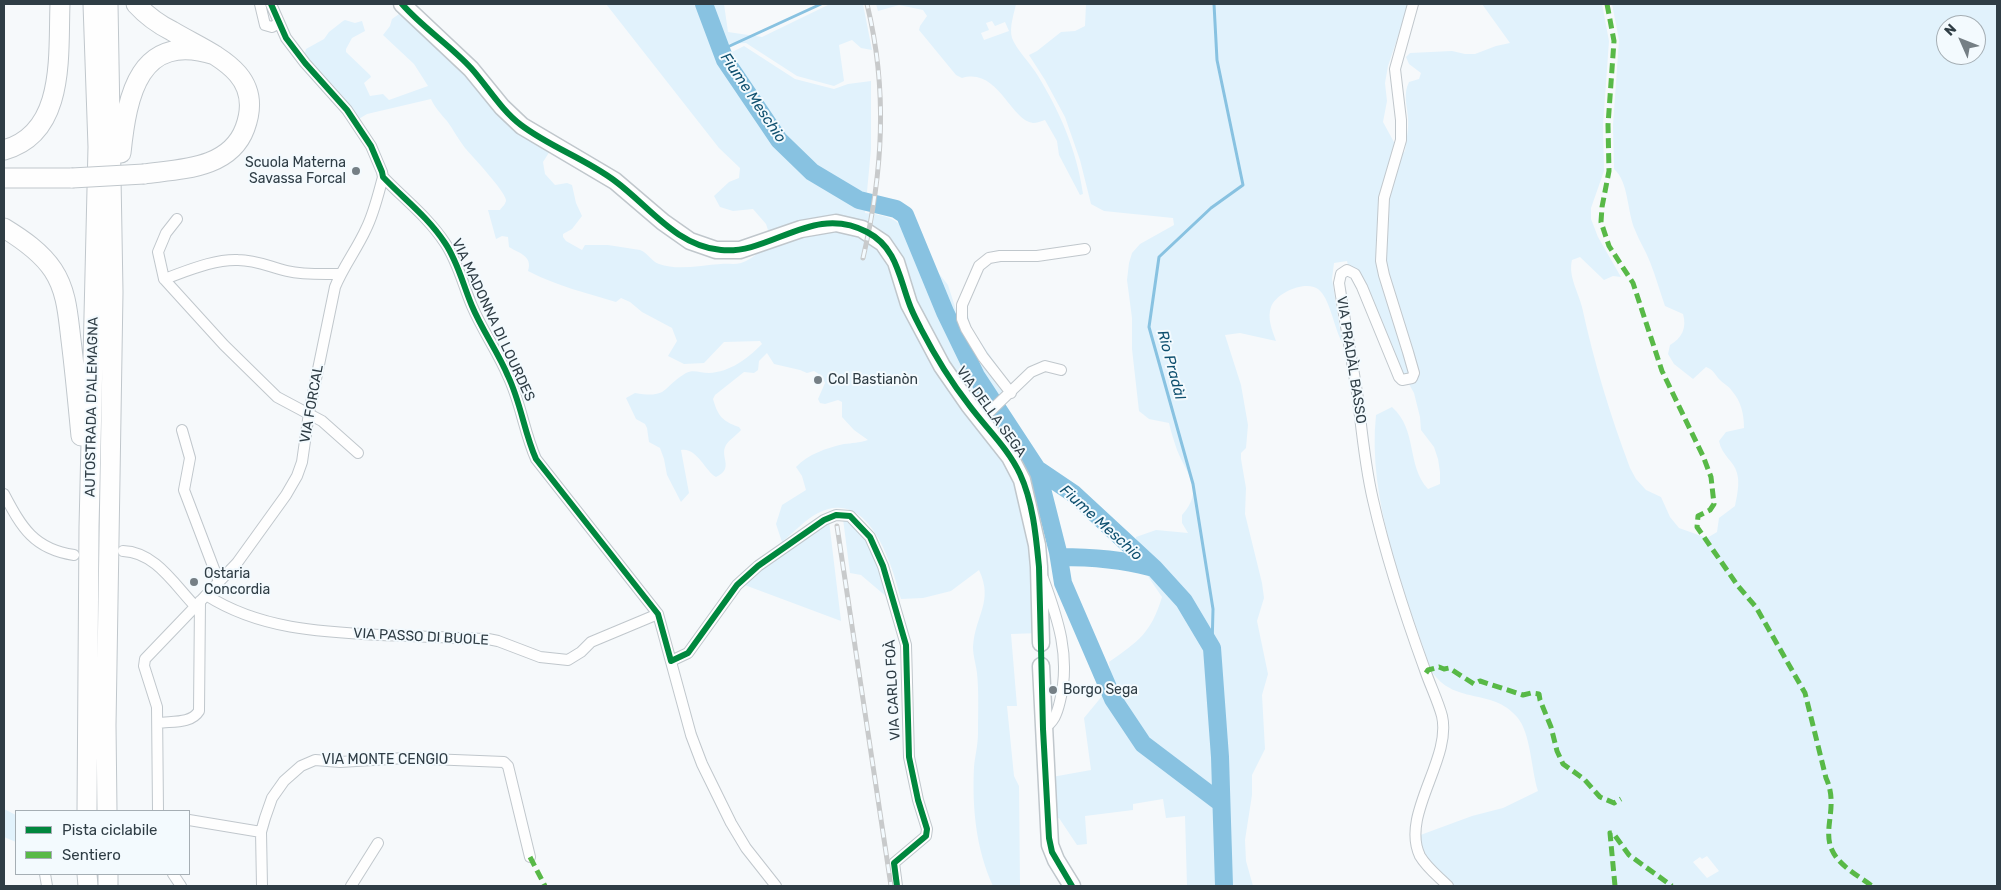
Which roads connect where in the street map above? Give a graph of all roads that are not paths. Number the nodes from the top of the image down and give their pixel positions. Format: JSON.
{"nodes":[{"id":1,"x":60,"y":4,"type":"edge"},
{"id":2,"x":93,"y":4,"type":"edge"},
{"id":3,"x":108,"y":4,"type":"edge"},
{"id":4,"x":136,"y":4,"type":"edge"},
{"id":5,"x":260,"y":4,"type":"edge"},
{"id":6,"x":271,"y":4,"type":"edge"},
{"id":7,"x":402,"y":4,"type":"edge"},
{"id":8,"x":1413,"y":4,"type":"edge"},
{"id":9,"x":279,"y":23,"type":"junction"},
{"id":10,"x":215,"y":55,"type":"junction"},
{"id":11,"x":4,"y":150,"type":"edge"},
{"id":12,"x":383,"y":177,"type":"junction"},
{"id":13,"x":4,"y":178,"type":"edge"},
{"id":14,"x":177,"y":219,"type":"dead end"},
{"id":15,"x":4,"y":228,"type":"edge"},
{"id":16,"x":1085,"y":249,"type":"dead end"},
{"id":17,"x":340,"y":274,"type":"junction"},
{"id":18,"x":164,"y":279,"type":"junction"},
{"id":19,"x":113,"y":292,"type":"junction"},
{"id":20,"x":1061,"y":370,"type":"dead end"},
{"id":21,"x":1008,"y":396,"type":"junction"},
{"id":22,"x":309,"y":413,"type":"junction"},
{"id":23,"x":985,"y":416,"type":"junction"},
{"id":24,"x":182,"y":430,"type":"dead end"},
{"id":25,"x":358,"y":453,"type":"dead end"},
{"id":26,"x":4,"y":494,"type":"edge"},
{"id":27,"x":89,"y":527,"type":"junction"},
{"id":28,"x":122,"y":550,"type":"dead end"},
{"id":29,"x":74,"y":555,"type":"dead end"},
{"id":30,"x":1039,"y":567,"type":"junction"},
{"id":31,"x":219,"y":582,"type":"junction"},
{"id":32,"x":200,"y":601,"type":"junction"},
{"id":33,"x":658,"y":614,"type":"junction"},
{"id":34,"x":1040,"y":642,"type":"dead end"},
{"id":35,"x":671,"y":661,"type":"junction"},
{"id":36,"x":1041,"y":666,"type":"dead end"},
{"id":37,"x":158,"y":723,"type":"junction"},
{"id":38,"x":1043,"y":729,"type":"junction"},
{"id":39,"x":87,"y":810,"type":"edge"},
{"id":40,"x":107,"y":810,"type":"edge"},
{"id":41,"x":158,"y":810,"type":"edge"},
{"id":42,"x":190,"y":820,"type":"edge"},
{"id":43,"x":261,"y":832,"type":"junction"},
{"id":44,"x":378,"y":842,"type":"dead end"},
{"id":45,"x":530,"y":857,"type":"dead end"},
{"id":46,"x":174,"y":875,"type":"edge"},
{"id":47,"x":181,"y":886,"type":"edge"},
{"id":48,"x":262,"y":886,"type":"edge"},
{"id":49,"x":351,"y":886,"type":"edge"},
{"id":50,"x":776,"y":886,"type":"edge"},
{"id":51,"x":897,"y":886,"type":"edge"},
{"id":52,"x":1072,"y":886,"type":"edge"},
{"id":53,"x":1448,"y":886,"type":"edge"}],
"edges":[{"from":1,"to":11,"type":"highway"},
{"from":2,"to":27,"type":"highway","name":"AUTOSTRADA D'ALEMAGNA"},
{"from":3,"to":19,"type":"highway","name":"AUTOSTRADA D'ALEMAGNA"},
{"from":4,"to":10,"type":"highway"},
{"from":5,"to":9,"type":"street"},
{"from":6,"to":9,"type":"street"},
{"from":7,"to":23,"type":"main road","name":"VIA DELLA SEGA"},
{"from":8,"to":53,"type":"street","name":"VIA PRADÀL BASSO"},
{"from":9,"to":12,"type":"street"},
{"from":10,"to":13,"type":"highway","bridge":true},
{"from":10,"to":19,"type":"highway"},
{"from":12,"to":17,"type":"street","name":"VIA FORCAL"},
{"from":12,"to":33,"type":"street","name":"VIA MADONNA DI LOURDES"},
{"from":14,"to":18,"type":"street"},
{"from":15,"to":27,"type":"highway"},
{"from":16,"to":21,"type":"street"},
{"from":17,"to":18,"type":"street"},
{"from":17,"to":22,"type":"street","name":"VIA FORCAL"},
{"from":18,"to":22,"type":"street"},
{"from":19,"to":40,"type":"highway","name":"AUTOSTRADA D'ALEMAGNA"},
{"from":20,"to":21,"type":"street"},
{"from":21,"to":23,"type":"street"},
{"from":22,"to":25,"type":"street"},
{"from":22,"to":31,"type":"street","name":"VIA FORCAL"},
{"from":23,"to":30,"type":"main road","name":"VIA DELLA SEGA"},
{"from":24,"to":31,"type":"street"},
{"from":26,"to":29,"type":"street"},
{"from":27,"to":39,"type":"highway","name":"AUTOSTRADA D'ALEMAGNA"},
{"from":28,"to":32,"type":"street","name":"VIA PASSO DI BUOLE"},
{"from":30,"to":34,"type":"main road","name":"VIA DELLA SEGA"},
{"from":30,"to":38,"type":"street","name":"VIA DELLA SEGA"},
{"from":31,"to":32,"type":"street","name":"VIA FORCAL"},
{"from":32,"to":33,"type":"street","name":"VIA PASSO DI BUOLE"},
{"from":32,"to":37,"type":"street","name":"VIA FORCAL"},
{"from":32,"to":37,"type":"street"},
{"from":33,"to":35,"type":"street","name":"VIA MADONNA DI LOURDES"},
{"from":35,"to":50,"type":"street","name":"VIA MADONNA DI LOURDES"},
{"from":35,"to":51,"type":"street","name":"VIA CARLO FOÀ"},
{"from":36,"to":38,"type":"main road"},
{"from":37,"to":41,"type":"street"},
{"from":38,"to":52,"type":"main road"},
{"from":42,"to":43,"type":"street"},
{"from":43,"to":45,"type":"street","name":"VIA MONTE CENGIO"},
{"from":43,"to":48,"type":"street","name":"VIA MONTE CENGIO"},
{"from":44,"to":49,"type":"street"},
{"from":46,"to":47,"type":"street"}]}
